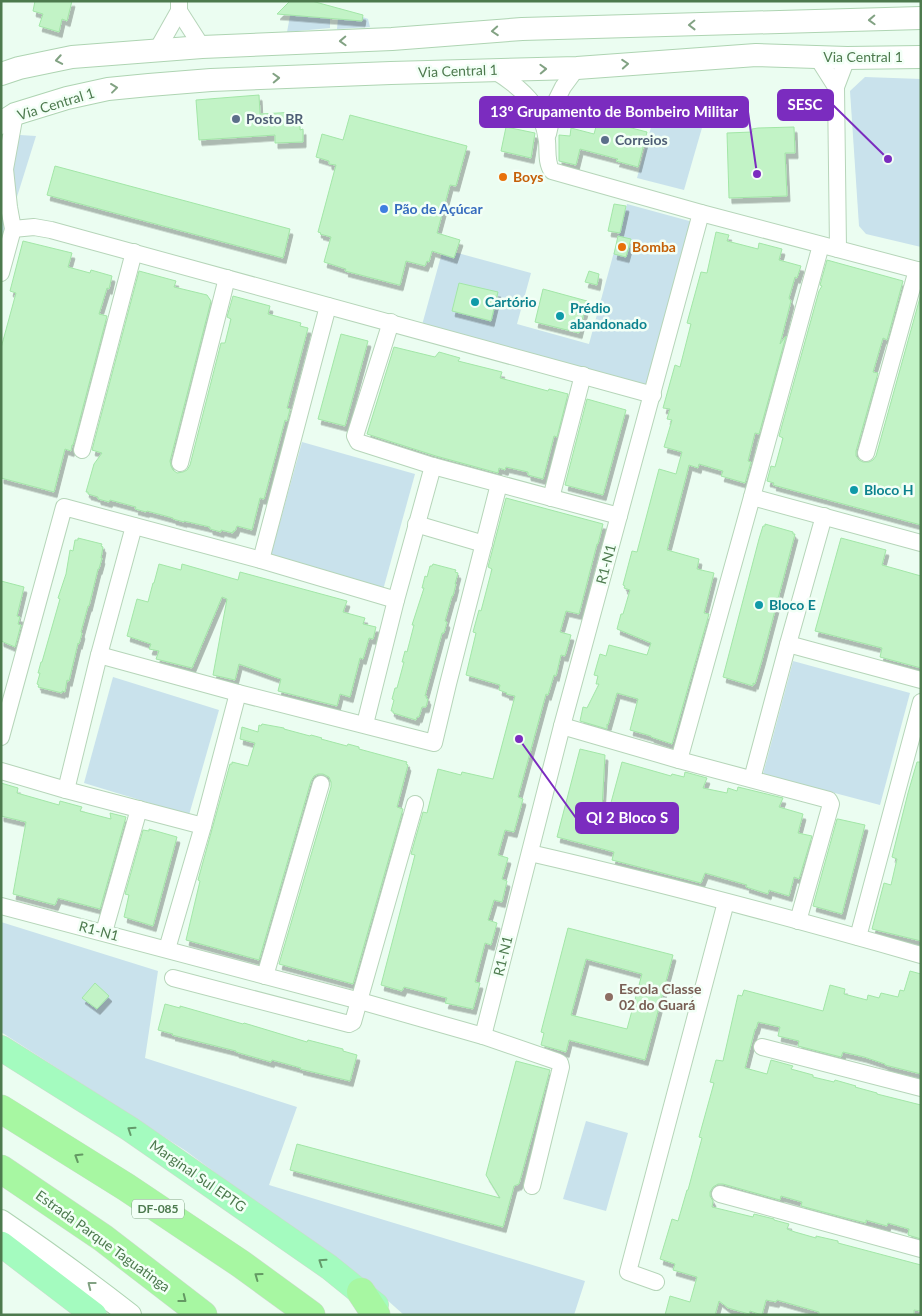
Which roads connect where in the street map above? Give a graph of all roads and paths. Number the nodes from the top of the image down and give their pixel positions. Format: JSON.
{"nodes":[{"id":1,"x":179,"y":6,"type":"edge"},
{"id":2,"x":921,"y":18,"type":"edge"},
{"id":3,"x":726,"y":24,"type":"junction"},
{"id":4,"x":202,"y":47,"type":"junction"},
{"id":5,"x":157,"y":50,"type":"junction"},
{"id":6,"x":756,"y":55,"type":"junction"},
{"id":7,"x":817,"y":57,"type":"junction"},
{"id":8,"x":921,"y":57,"type":"edge"},
{"id":9,"x":847,"y":58,"type":"junction"},
{"id":10,"x":577,"y":68,"type":"junction"},
{"id":11,"x":493,"y":70,"type":"junction"},
{"id":12,"x":1,"y":74,"type":"edge"},
{"id":13,"x":836,"y":87,"type":"junction"},
{"id":14,"x":8,"y":119,"type":"edge"},
{"id":15,"x":547,"y":138,"type":"junction"},
{"id":16,"x":3,"y":167,"type":"edge"},
{"id":17,"x":701,"y":213,"type":"junction"},
{"id":18,"x":13,"y":229,"type":"junction"},
{"id":19,"x":821,"y":244,"type":"junction"},
{"id":20,"x":838,"y":249,"type":"junction"},
{"id":21,"x":134,"y":252,"type":"junction"},
{"id":22,"x":919,"y":270,"type":"edge"},
{"id":23,"x":1,"y":273,"type":"edge"},
{"id":24,"x":227,"y":278,"type":"junction"},
{"id":25,"x":328,"y":306,"type":"junction"},
{"id":26,"x":390,"y":322,"type":"junction"},
{"id":27,"x":583,"y":375,"type":"junction"},
{"id":28,"x":653,"y":395,"type":"junction"},
{"id":29,"x":82,"y":450,"type":"dead end"},
{"id":30,"x":866,"y":453,"type":"dead end"},
{"id":31,"x":180,"y":463,"type":"dead end"},
{"id":32,"x":433,"y":466,"type":"junction"},
{"id":33,"x":499,"y":484,"type":"junction"},
{"id":34,"x":752,"y":497,"type":"junction"},
{"id":35,"x":551,"y":498,"type":"junction"},
{"id":36,"x":619,"y":516,"type":"junction"},
{"id":37,"x":824,"y":516,"type":"junction"},
{"id":38,"x":416,"y":524,"type":"junction"},
{"id":39,"x":134,"y":526,"type":"junction"},
{"id":40,"x":921,"y":543,"type":"edge"},
{"id":41,"x":484,"y":544,"type":"junction"},
{"id":42,"x":261,"y":560,"type":"junction"},
{"id":43,"x":396,"y":600,"type":"junction"},
{"id":44,"x":788,"y":644,"type":"junction"},
{"id":45,"x":99,"y":655,"type":"junction"},
{"id":46,"x":921,"y":680,"type":"edge"},
{"id":47,"x":238,"y":693,"type":"junction"},
{"id":48,"x":921,"y":702,"type":"edge"},
{"id":49,"x":365,"y":724,"type":"junction"},
{"id":50,"x":562,"y":726,"type":"junction"},
{"id":51,"x":1,"y":737,"type":"edge"},
{"id":52,"x":678,"y":760,"type":"junction"},
{"id":53,"x":1,"y":771,"type":"edge"},
{"id":54,"x":752,"y":779,"type":"junction"},
{"id":55,"x":322,"y":784,"type":"dead end"},
{"id":56,"x":66,"y":790,"type":"junction"},
{"id":57,"x":415,"y":804,"type":"dead end"},
{"id":58,"x":139,"y":809,"type":"junction"},
{"id":59,"x":203,"y":826,"type":"junction"},
{"id":60,"x":530,"y":853,"type":"junction"},
{"id":61,"x":726,"y":902,"type":"junction"},
{"id":62,"x":1,"y":906,"type":"edge"},
{"id":63,"x":798,"y":921,"type":"junction"},
{"id":64,"x":104,"y":932,"type":"junction"},
{"id":65,"x":858,"y":937,"type":"junction"},
{"id":66,"x":166,"y":949,"type":"junction"},
{"id":67,"x":921,"y":954,"type":"edge"},
{"id":68,"x":265,"y":976,"type":"junction"},
{"id":69,"x":173,"y":978,"type":"dead end"},
{"id":70,"x":360,"y":1001,"type":"junction"},
{"id":71,"x":483,"y":1036,"type":"junction"},
{"id":72,"x":762,"y":1047,"type":"dead end"},
{"id":73,"x":1,"y":1048,"type":"edge"},
{"id":74,"x":921,"y":1088,"type":"edge"},
{"id":75,"x":1,"y":1109,"type":"edge"},
{"id":76,"x":1,"y":1169,"type":"edge"},
{"id":77,"x":532,"y":1186,"type":"dead end"},
{"id":78,"x":720,"y":1194,"type":"dead end"},
{"id":79,"x":1,"y":1221,"type":"edge"},
{"id":80,"x":1,"y":1244,"type":"edge"},
{"id":81,"x":921,"y":1249,"type":"edge"},
{"id":82,"x":656,"y":1282,"type":"dead end"},
{"id":83,"x":360,"y":1292,"type":"junction"},
{"id":84,"x":94,"y":1315,"type":"edge"},
{"id":85,"x":130,"y":1315,"type":"edge"},
{"id":86,"x":203,"y":1315,"type":"edge"},
{"id":87,"x":311,"y":1315,"type":"edge"},
{"id":88,"x":376,"y":1315,"type":"edge"},
{"id":89,"x":388,"y":1315,"type":"edge"}],
"edges":[{"from":1,"to":4,"type":"street"},
{"from":1,"to":5,"type":"street"},
{"from":2,"to":3,"type":"main road","one_way":true},
{"from":3,"to":4,"type":"main road","one_way":true},
{"from":3,"to":6,"type":"main road"},
{"from":4,"to":5,"type":"main road"},
{"from":5,"to":12,"type":"main road","one_way":true},
{"from":6,"to":7,"type":"main road","name":"Via Central 1"},
{"from":10,"to":6,"type":"main road","name":"Via Central 1","one_way":true},
{"from":7,"to":9,"type":"main road","name":"Via Central 1"},
{"from":7,"to":13,"type":"street"},
{"from":8,"to":9,"type":"main road","name":"Via Central 1"},
{"from":9,"to":13,"type":"street"},
{"from":11,"to":10,"type":"main road","name":"Via Central 1","one_way":true},
{"from":10,"to":15,"type":"street"},
{"from":14,"to":11,"type":"main road","name":"Via Central 1","one_way":true},
{"from":11,"to":15,"type":"street"},
{"from":13,"to":20,"type":"street"},
{"from":14,"to":16,"type":"street"},
{"from":15,"to":17,"type":"street"},
{"from":16,"to":18,"type":"street"},
{"from":17,"to":19,"type":"street"},
{"from":17,"to":28,"type":"street","name":"R1-N1"},
{"from":18,"to":21,"type":"street"},
{"from":18,"to":23,"type":"street"},
{"from":19,"to":20,"type":"street"},
{"from":19,"to":34,"type":"street"},
{"from":20,"to":22,"type":"street"},
{"from":21,"to":24,"type":"street"},
{"from":21,"to":29,"type":"street"},
{"from":22,"to":30,"type":"street"},
{"from":24,"to":25,"type":"street"},
{"from":24,"to":31,"type":"street"},
{"from":25,"to":26,"type":"street"},
{"from":25,"to":42,"type":"street"},
{"from":26,"to":27,"type":"street"},
{"from":26,"to":32,"type":"street"},
{"from":27,"to":28,"type":"street"},
{"from":27,"to":35,"type":"street"},
{"from":28,"to":36,"type":"street","name":"R1-N1"},
{"from":32,"to":33,"type":"street"},
{"from":32,"to":38,"type":"street"},
{"from":33,"to":35,"type":"street"},
{"from":33,"to":41,"type":"street"},
{"from":34,"to":37,"type":"street"},
{"from":34,"to":52,"type":"street"},
{"from":35,"to":36,"type":"street"},
{"from":36,"to":50,"type":"street","name":"R1-N1"},
{"from":37,"to":40,"type":"street"},
{"from":37,"to":44,"type":"street"},
{"from":38,"to":41,"type":"street"},
{"from":38,"to":43,"type":"street"},
{"from":39,"to":42,"type":"street"},
{"from":39,"to":45,"type":"street"},
{"from":39,"to":51,"type":"street"},
{"from":41,"to":49,"type":"street"},
{"from":42,"to":43,"type":"street"},
{"from":43,"to":49,"type":"street"},
{"from":44,"to":46,"type":"street"},
{"from":44,"to":54,"type":"street"},
{"from":45,"to":47,"type":"street"},
{"from":45,"to":56,"type":"street"},
{"from":47,"to":49,"type":"street"},
{"from":47,"to":59,"type":"street"},
{"from":48,"to":65,"type":"street"},
{"from":50,"to":52,"type":"street"},
{"from":50,"to":60,"type":"street","name":"R1-N1"},
{"from":52,"to":54,"type":"street"},
{"from":53,"to":56,"type":"street"},
{"from":54,"to":63,"type":"street"},
{"from":55,"to":68,"type":"street"},
{"from":56,"to":58,"type":"street"},
{"from":57,"to":70,"type":"street"},
{"from":58,"to":59,"type":"street"},
{"from":58,"to":64,"type":"street"},
{"from":59,"to":66,"type":"street"},
{"from":60,"to":61,"type":"street"},
{"from":60,"to":71,"type":"street","name":"R1-N1"},
{"from":61,"to":63,"type":"street"},
{"from":61,"to":82,"type":"street"},
{"from":62,"to":64,"type":"street","name":"R1-N1"},
{"from":63,"to":65,"type":"street"},
{"from":64,"to":66,"type":"street","name":"R1-N1"},
{"from":65,"to":67,"type":"street"},
{"from":66,"to":68,"type":"street","name":"R1-N1"},
{"from":68,"to":70,"type":"street","name":"R1-N1"},
{"from":69,"to":70,"type":"street"},
{"from":70,"to":71,"type":"street","name":"R1-N1"},
{"from":71,"to":77,"type":"street"},
{"from":72,"to":74,"type":"street"},
{"from":83,"to":73,"type":"main road","name":"Marginal Sul EPTG","one_way":true},
{"from":87,"to":75,"type":"highway","number":"DF-085","one_way":true},
{"from":76,"to":86,"type":"highway","name":"Estrada Parque Taguatinga","one_way":true},
{"from":78,"to":81,"type":"street"},
{"from":85,"to":79,"type":"main road","one_way":true},
{"from":80,"to":84,"type":"main road"},
{"from":83,"to":88,"type":"highway"},
{"from":83,"to":89,"type":"main road","name":"Marginal Sul EPTG"}]}
